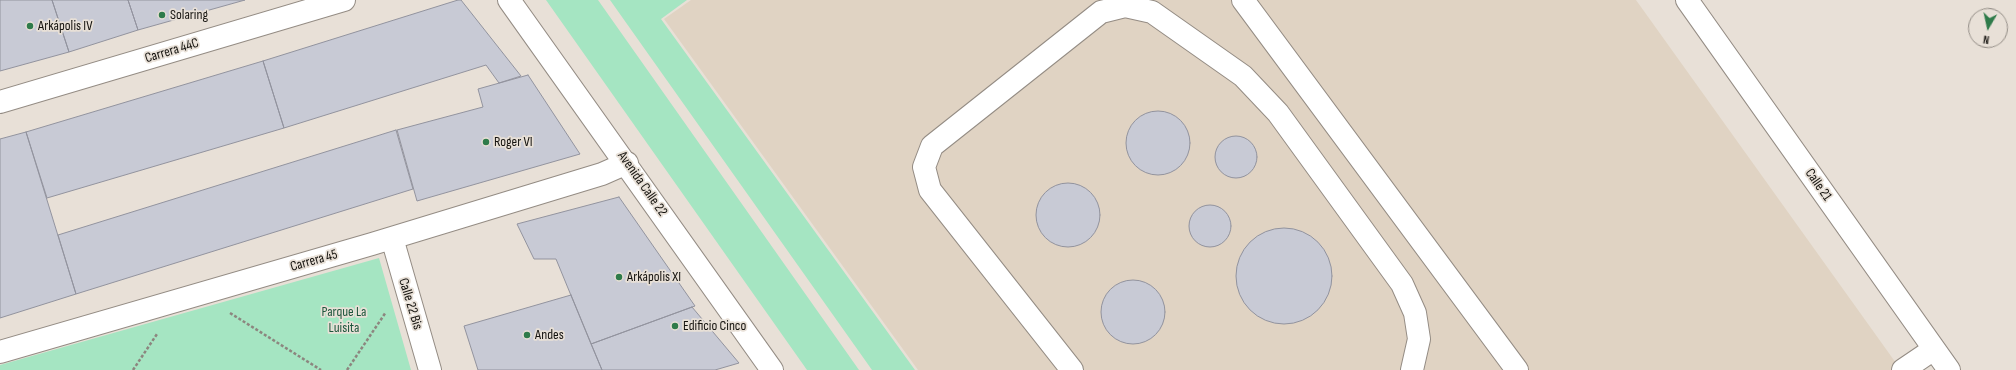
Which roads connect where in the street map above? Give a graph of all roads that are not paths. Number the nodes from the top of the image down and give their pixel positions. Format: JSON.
{"nodes":[{"id":1,"x":344,"y":0,"type":"edge"},
{"id":2,"x":510,"y":0,"type":"edge"},
{"id":3,"x":1243,"y":0,"type":"edge"},
{"id":4,"x":1687,"y":0,"type":"edge"},
{"id":5,"x":0,"y":102,"type":"edge"},
{"id":6,"x":627,"y":163,"type":"junction"},
{"id":7,"x":392,"y":238,"type":"junction"},
{"id":8,"x":1934,"y":349,"type":"junction"},
{"id":9,"x":0,"y":352,"type":"edge"},
{"id":10,"x":430,"y":370,"type":"edge"},
{"id":11,"x":772,"y":370,"type":"edge"},
{"id":12,"x":1072,"y":370,"type":"edge"},
{"id":13,"x":1412,"y":370,"type":"edge"},
{"id":14,"x":1517,"y":370,"type":"edge"},
{"id":15,"x":1903,"y":370,"type":"edge"},
{"id":16,"x":1949,"y":370,"type":"edge"}],
"edges":[{"from":1,"to":5,"type":"street","name":"Carrera 44C"},
{"from":2,"to":6,"type":"street","name":"Avenida Calle 22"},
{"from":3,"to":14,"type":"street"},
{"from":4,"to":8,"type":"street","name":"Calle 21"},
{"from":6,"to":7,"type":"street","name":"Carrera 45"},
{"from":6,"to":11,"type":"street","name":"Avenida Calle 22"},
{"from":7,"to":9,"type":"street","name":"Carrera 45"},
{"from":7,"to":10,"type":"street","name":"Calle 22 Bis"},
{"from":8,"to":15,"type":"street"},
{"from":8,"to":16,"type":"street","name":"Calle 21"},
{"from":12,"to":13,"type":"street"}]}
